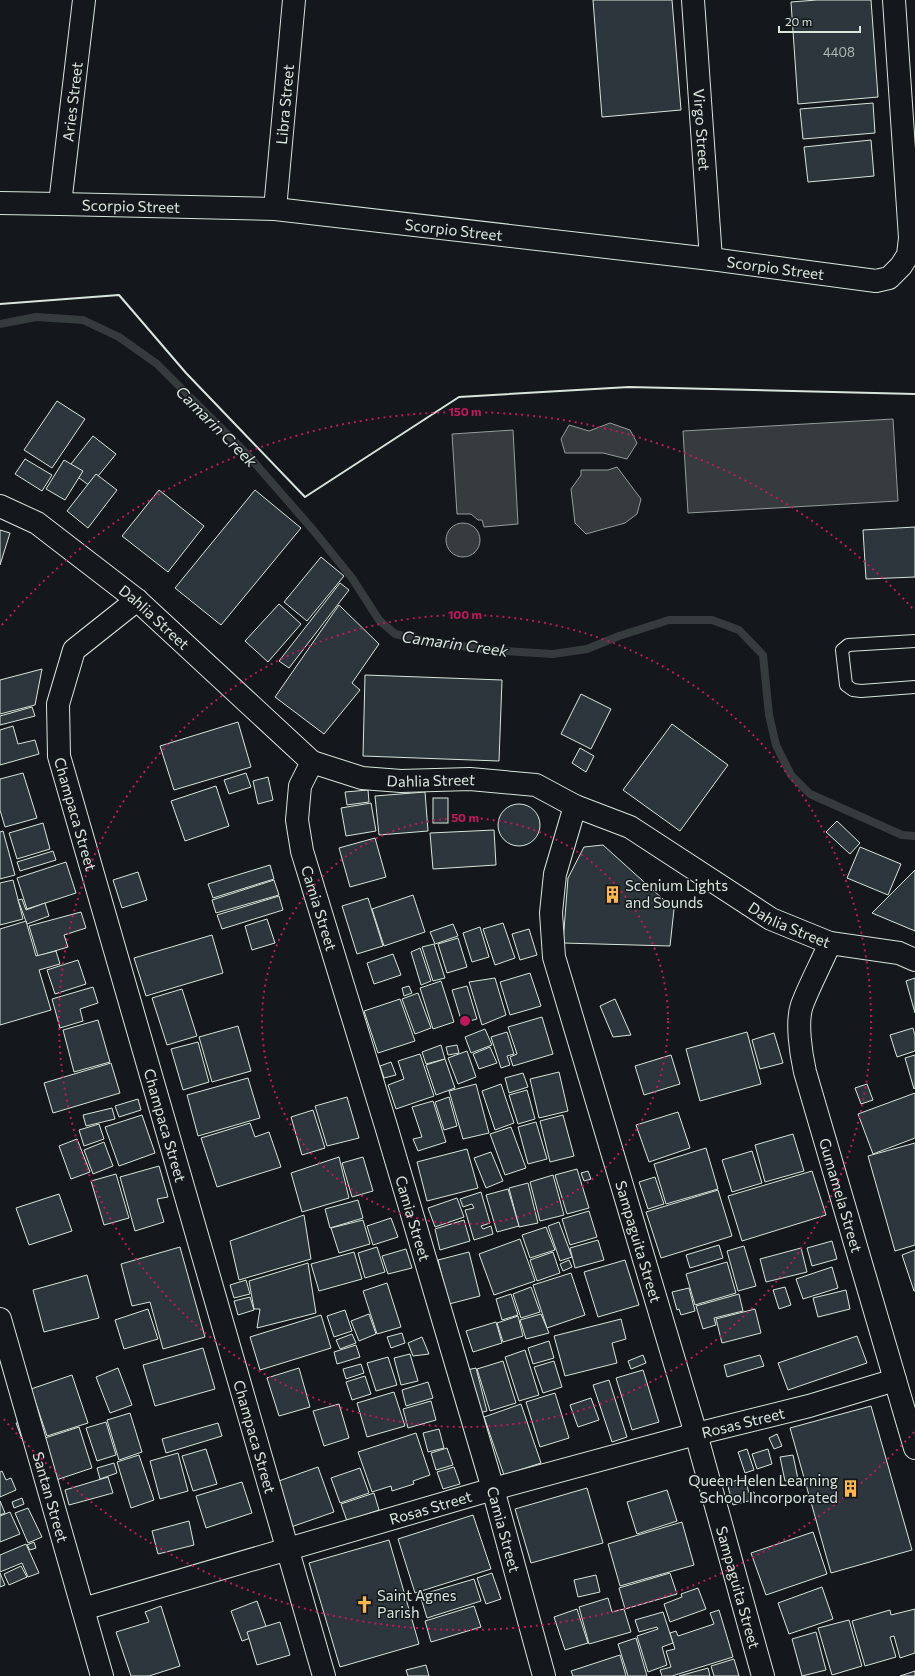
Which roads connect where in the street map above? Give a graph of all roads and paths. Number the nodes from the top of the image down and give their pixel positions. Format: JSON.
{"nodes":[{"id":1,"x":84,"y":0,"type":"edge"},
{"id":2,"x":294,"y":0,"type":"edge"},
{"id":3,"x":692,"y":0,"type":"edge"},
{"id":4,"x":894,"y":0,"type":"edge"},
{"id":5,"x":0,"y":204,"type":"edge"},
{"id":6,"x":60,"y":204,"type":"junction"},
{"id":7,"x":275,"y":209,"type":"junction"},
{"id":8,"x":711,"y":259,"type":"junction"},
{"id":9,"x":0,"y":506,"type":"edge"},
{"id":10,"x":137,"y":600,"type":"junction"},
{"id":11,"x":915,"y":641,"type":"edge"},
{"id":12,"x":915,"y":687,"type":"edge"},
{"id":13,"x":312,"y":762,"type":"junction"},
{"id":14,"x":575,"y":806,"type":"junction"},
{"id":15,"x":830,"y":943,"type":"junction"},
{"id":16,"x":915,"y":960,"type":"edge"},
{"id":17,"x":0,"y":1319,"type":"edge"},
{"id":18,"x":895,"y":1380,"type":"junction"},
{"id":19,"x":696,"y":1434,"type":"junction"},
{"id":20,"x":915,"y":1448,"type":"edge"},
{"id":21,"x":494,"y":1489,"type":"junction"},
{"id":22,"x":286,"y":1550,"type":"junction"},
{"id":23,"x":83,"y":1610,"type":"junction"},
{"id":24,"x":102,"y":1676,"type":"edge"},
{"id":25,"x":324,"y":1676,"type":"edge"},
{"id":26,"x":544,"y":1676,"type":"edge"},
{"id":27,"x":763,"y":1676,"type":"edge"}],
"edges":[{"from":1,"to":6,"type":"street","name":"Aries Street"},
{"from":2,"to":7,"type":"street","name":"Libra Street"},
{"from":3,"to":8,"type":"street","name":"Virgo Street"},
{"from":4,"to":8,"type":"street","name":"Scorpio Street"},
{"from":5,"to":6,"type":"street","name":"Scorpio Street"},
{"from":6,"to":7,"type":"street","name":"Scorpio Street"},
{"from":7,"to":8,"type":"street","name":"Scorpio Street"},
{"from":9,"to":10,"type":"street","name":"Dahlia Street"},
{"from":10,"to":13,"type":"street","name":"Dahlia Street"},
{"from":10,"to":22,"type":"street","name":"Champaca Street"},
{"from":11,"to":12,"type":"lane"},
{"from":13,"to":14,"type":"street","name":"Dahlia Street"},
{"from":13,"to":21,"type":"street","name":"Camia Street"},
{"from":14,"to":15,"type":"street","name":"Dahlia Street"},
{"from":14,"to":19,"type":"street","name":"Sampaguita Street"},
{"from":15,"to":16,"type":"street","name":"Dahlia Street"},
{"from":15,"to":18,"type":"street","name":"Gumamela Street"},
{"from":17,"to":23,"type":"street","name":"Santan Street"},
{"from":18,"to":19,"type":"street","name":"Rosas Street"},
{"from":18,"to":20,"type":"street","name":"Gumamela Street"},
{"from":19,"to":21,"type":"street","name":"Rosas Street"},
{"from":19,"to":27,"type":"street","name":"Sampaguita Street"},
{"from":21,"to":22,"type":"street","name":"Rosas Street"},
{"from":21,"to":26,"type":"street","name":"Camia Street"},
{"from":22,"to":23,"type":"street","name":"Rosas Street"},
{"from":22,"to":25,"type":"street","name":"Champaca Street"},
{"from":23,"to":24,"type":"street","name":"Santan Street"}]}
